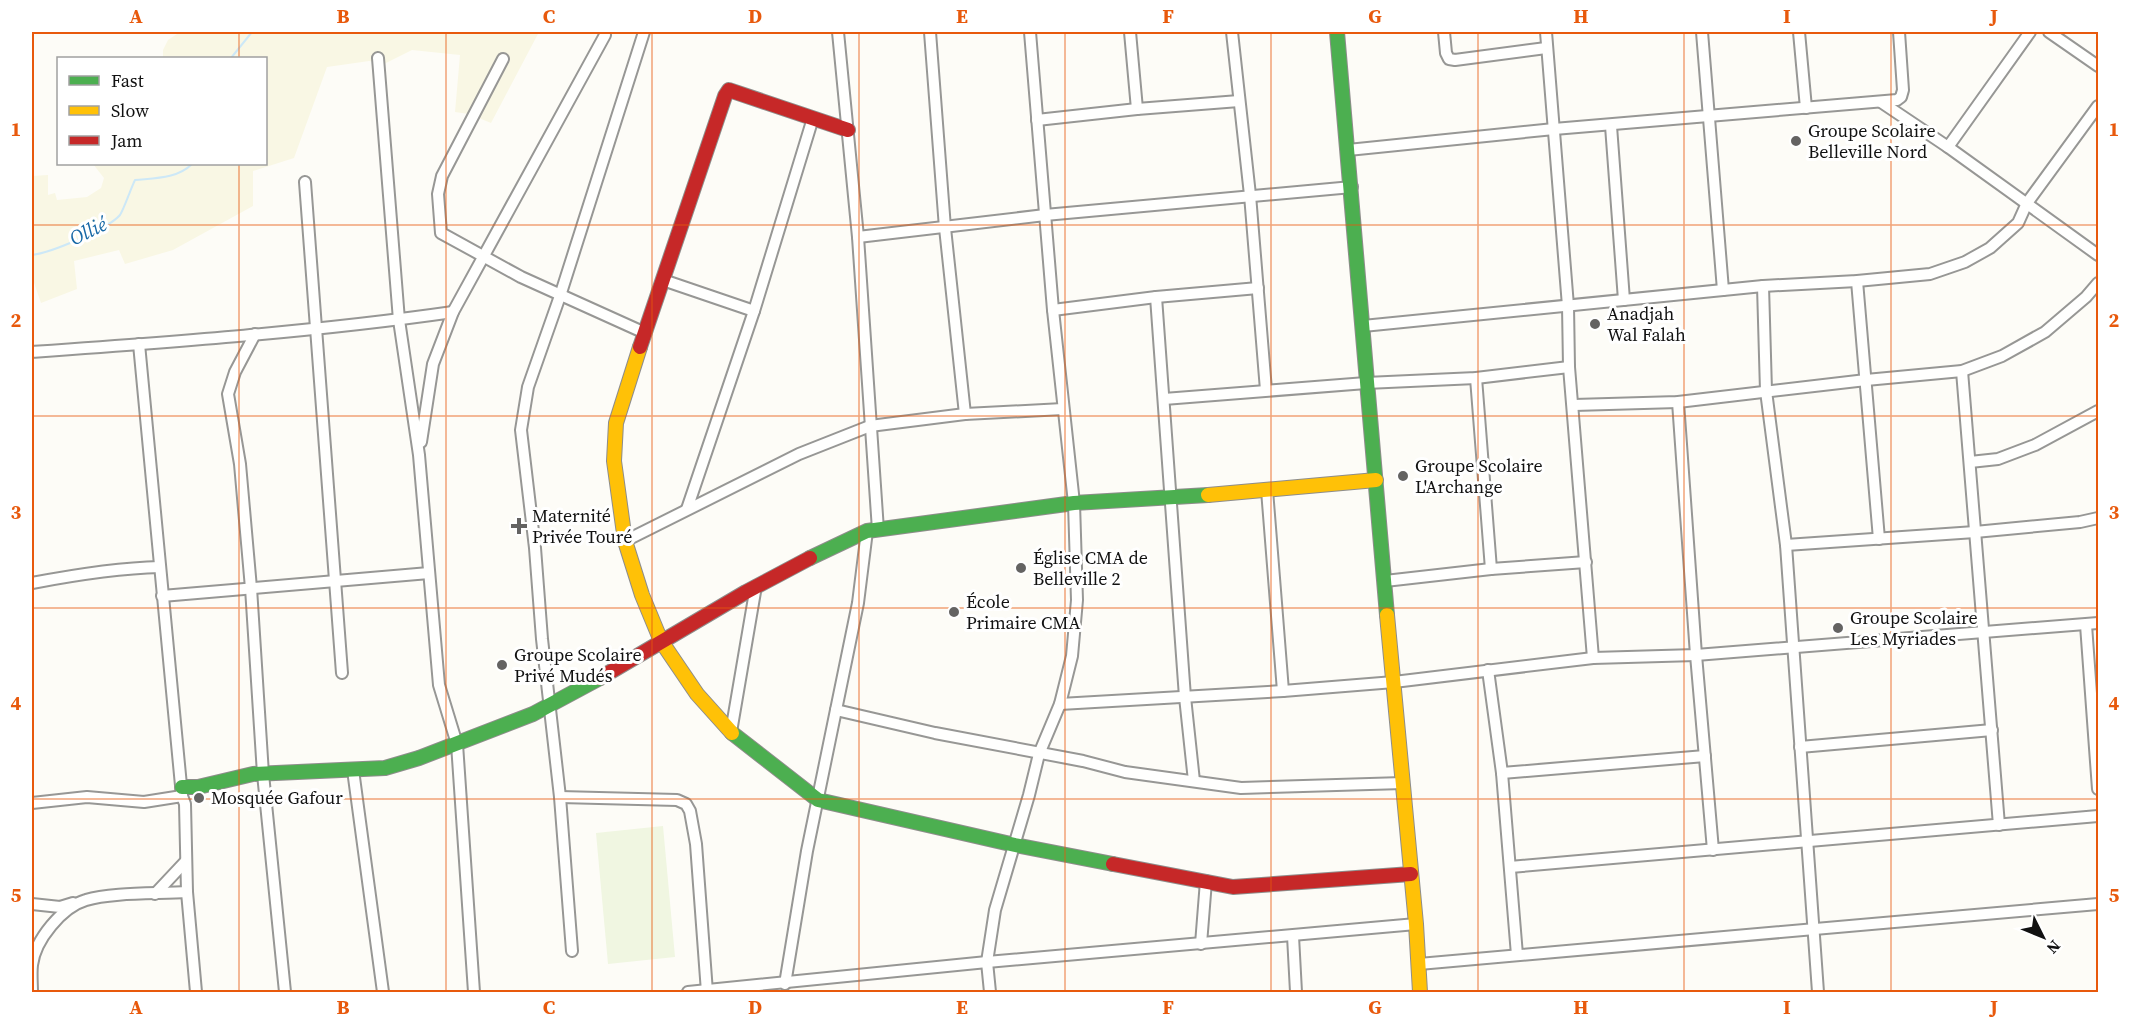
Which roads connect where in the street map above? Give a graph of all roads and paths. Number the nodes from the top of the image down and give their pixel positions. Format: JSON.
{"nodes":[{"id":1,"x":644,"y":32,"type":"edge"},
{"id":2,"x":838,"y":32,"type":"edge"},
{"id":3,"x":930,"y":32,"type":"edge"},
{"id":4,"x":1030,"y":32,"type":"edge"},
{"id":5,"x":1130,"y":32,"type":"edge"},
{"id":6,"x":1232,"y":32,"type":"edge"},
{"id":7,"x":1337,"y":32,"type":"edge"},
{"id":8,"x":1444,"y":32,"type":"edge"},
{"id":9,"x":1546,"y":32,"type":"edge"},
{"id":10,"x":1556,"y":32,"type":"edge"},
{"id":11,"x":1702,"y":32,"type":"edge"},
{"id":12,"x":1799,"y":32,"type":"edge"},
{"id":13,"x":1899,"y":32,"type":"edge"},
{"id":14,"x":2030,"y":32,"type":"edge"},
{"id":15,"x":2049,"y":32,"type":"edge"},
{"id":16,"x":605,"y":35,"type":"dead end"},
{"id":17,"x":1546,"y":48,"type":"junction"},
{"id":18,"x":378,"y":58,"type":"dead end"},
{"id":19,"x":503,"y":58,"type":"dead end"},
{"id":20,"x":2098,"y":66,"type":"edge"},
{"id":21,"x":1239,"y":101,"type":"junction"},
{"id":22,"x":1881,"y":102,"type":"junction"},
{"id":23,"x":2098,"y":106,"type":"edge"},
{"id":24,"x":1806,"y":108,"type":"junction"},
{"id":25,"x":1137,"y":109,"type":"junction"},
{"id":26,"x":1709,"y":117,"type":"junction"},
{"id":27,"x":813,"y":118,"type":"junction"},
{"id":28,"x":1037,"y":120,"type":"junction"},
{"id":29,"x":1611,"y":126,"type":"junction"},
{"id":30,"x":1554,"y":129,"type":"junction"},
{"id":31,"x":848,"y":130,"type":"junction"},
{"id":32,"x":1948,"y":147,"type":"junction"},
{"id":33,"x":1348,"y":150,"type":"junction"},
{"id":34,"x":304,"y":182,"type":"dead end"},
{"id":35,"x":1352,"y":187,"type":"junction"},
{"id":36,"x":1250,"y":195,"type":"junction"},
{"id":37,"x":2027,"y":203,"type":"junction"},
{"id":38,"x":1045,"y":215,"type":"junction"},
{"id":39,"x":945,"y":228,"type":"junction"},
{"id":40,"x":858,"y":237,"type":"junction"},
{"id":41,"x":2098,"y":255,"type":"edge"},
{"id":42,"x":484,"y":259,"type":"junction"},
{"id":43,"x":663,"y":280,"type":"junction"},
{"id":44,"x":1857,"y":281,"type":"junction"},
{"id":45,"x":2098,"y":283,"type":"edge"},
{"id":46,"x":1763,"y":286,"type":"junction"},
{"id":47,"x":1258,"y":288,"type":"junction"},
{"id":48,"x":1723,"y":290,"type":"junction"},
{"id":49,"x":560,"y":296,"type":"junction"},
{"id":50,"x":1156,"y":297,"type":"junction"},
{"id":51,"x":1624,"y":300,"type":"junction"},
{"id":52,"x":1568,"y":306,"type":"junction"},
{"id":53,"x":1053,"y":310,"type":"junction"},
{"id":54,"x":754,"y":311,"type":"junction"},
{"id":55,"x":453,"y":312,"type":"junction"},
{"id":56,"x":399,"y":320,"type":"junction"},
{"id":57,"x":1363,"y":326,"type":"junction"},
{"id":58,"x":316,"y":327,"type":"junction"},
{"id":59,"x":645,"y":333,"type":"junction"},
{"id":60,"x":255,"y":334,"type":"junction"},
{"id":61,"x":139,"y":344,"type":"junction"},
{"id":62,"x":32,"y":352,"type":"edge"},
{"id":63,"x":1569,"y":367,"type":"junction"},
{"id":64,"x":1962,"y":371,"type":"junction"},
{"id":65,"x":1476,"y":378,"type":"junction"},
{"id":66,"x":1866,"y":380,"type":"junction"},
{"id":67,"x":1366,"y":382,"type":"junction"},
{"id":68,"x":1266,"y":390,"type":"junction"},
{"id":69,"x":1766,"y":391,"type":"junction"},
{"id":70,"x":1164,"y":399,"type":"junction"},
{"id":71,"x":1678,"y":402,"type":"junction"},
{"id":72,"x":1574,"y":405,"type":"junction"},
{"id":73,"x":1063,"y":409,"type":"junction"},
{"id":74,"x":2098,"y":411,"type":"edge"},
{"id":75,"x":965,"y":414,"type":"junction"},
{"id":76,"x":870,"y":426,"type":"junction"},
{"id":77,"x":419,"y":455,"type":"junction"},
{"id":78,"x":1970,"y":462,"type":"junction"},
{"id":79,"x":1376,"y":480,"type":"junction"},
{"id":80,"x":1267,"y":490,"type":"junction"},
{"id":81,"x":1170,"y":498,"type":"junction"},
{"id":82,"x":1074,"y":503,"type":"junction"},
{"id":83,"x":687,"y":509,"type":"junction"},
{"id":84,"x":2098,"y":518,"type":"edge"},
{"id":85,"x":872,"y":530,"type":"junction"},
{"id":86,"x":1975,"y":532,"type":"junction"},
{"id":87,"x":1879,"y":539,"type":"junction"},
{"id":88,"x":625,"y":541,"type":"junction"},
{"id":89,"x":1786,"y":545,"type":"junction"},
{"id":90,"x":1586,"y":562,"type":"junction"},
{"id":91,"x":160,"y":567,"type":"junction"},
{"id":92,"x":1491,"y":570,"type":"junction"},
{"id":93,"x":429,"y":573,"type":"junction"},
{"id":94,"x":335,"y":581,"type":"junction"},
{"id":95,"x":1385,"y":581,"type":"junction"},
{"id":96,"x":32,"y":583,"type":"edge"},
{"id":97,"x":756,"y":586,"type":"junction"},
{"id":98,"x":252,"y":588,"type":"junction"},
{"id":99,"x":162,"y":597,"type":"junction"},
{"id":100,"x":2098,"y":622,"type":"edge"},
{"id":101,"x":2086,"y":625,"type":"junction"},
{"id":102,"x":1984,"y":633,"type":"junction"},
{"id":103,"x":660,"y":641,"type":"junction"},
{"id":104,"x":1793,"y":648,"type":"junction"},
{"id":105,"x":1695,"y":655,"type":"junction"},
{"id":106,"x":1593,"y":658,"type":"junction"},
{"id":107,"x":1488,"y":670,"type":"junction"},
{"id":108,"x":342,"y":673,"type":"dead end"},
{"id":109,"x":1394,"y":682,"type":"junction"},
{"id":110,"x":1283,"y":691,"type":"junction"},
{"id":111,"x":1185,"y":697,"type":"junction"},
{"id":112,"x":1060,"y":704,"type":"junction"},
{"id":113,"x":549,"y":706,"type":"junction"},
{"id":114,"x":836,"y":710,"type":"junction"},
{"id":115,"x":2096,"y":723,"type":"edge"},
{"id":116,"x":1992,"y":730,"type":"junction"},
{"id":117,"x":731,"y":732,"type":"junction"},
{"id":118,"x":457,"y":744,"type":"junction"},
{"id":119,"x":1800,"y":747,"type":"junction"},
{"id":120,"x":1039,"y":754,"type":"junction"},
{"id":121,"x":1705,"y":756,"type":"junction"},
{"id":122,"x":353,"y":770,"type":"junction"},
{"id":123,"x":1502,"y":773,"type":"junction"},
{"id":124,"x":263,"y":774,"type":"junction"},
{"id":125,"x":1194,"y":780,"type":"junction"},
{"id":126,"x":1403,"y":783,"type":"junction"},
{"id":127,"x":2098,"y":786,"type":"edge"},
{"id":128,"x":182,"y":791,"type":"junction"},
{"id":129,"x":560,"y":797,"type":"junction"},
{"id":130,"x":818,"y":800,"type":"junction"},
{"id":131,"x":32,"y":802,"type":"edge"},
{"id":132,"x":2098,"y":816,"type":"edge"},
{"id":133,"x":1999,"y":825,"type":"junction"},
{"id":134,"x":1808,"y":842,"type":"junction"},
{"id":135,"x":1015,"y":845,"type":"junction"},
{"id":136,"x":1713,"y":850,"type":"junction"},
{"id":137,"x":186,"y":861,"type":"junction"},
{"id":138,"x":1510,"y":867,"type":"junction"},
{"id":139,"x":1411,"y":874,"type":"junction"},
{"id":140,"x":1206,"y":881,"type":"junction"},
{"id":141,"x":187,"y":892,"type":"junction"},
{"id":142,"x":155,"y":894,"type":"junction"},
{"id":143,"x":85,"y":900,"type":"junction"},
{"id":144,"x":32,"y":904,"type":"edge"},
{"id":145,"x":2098,"y":904,"type":"edge"},
{"id":146,"x":1416,"y":924,"type":"junction"},
{"id":147,"x":1815,"y":929,"type":"junction"},
{"id":148,"x":1293,"y":936,"type":"junction"},
{"id":149,"x":1201,"y":944,"type":"junction"},
{"id":150,"x":572,"y":951,"type":"dead end"},
{"id":151,"x":1517,"y":955,"type":"junction"},
{"id":152,"x":987,"y":962,"type":"junction"},
{"id":153,"x":1419,"y":964,"type":"junction"},
{"id":154,"x":784,"y":984,"type":"junction"},
{"id":155,"x":707,"y":992,"type":"edge"},
{"id":156,"x":32,"y":993,"type":"edge"},
{"id":157,"x":196,"y":993,"type":"edge"},
{"id":158,"x":285,"y":993,"type":"edge"},
{"id":159,"x":383,"y":993,"type":"edge"},
{"id":160,"x":474,"y":993,"type":"edge"},
{"id":161,"x":688,"y":993,"type":"edge"},
{"id":162,"x":990,"y":993,"type":"edge"},
{"id":163,"x":1296,"y":993,"type":"edge"},
{"id":164,"x":1420,"y":993,"type":"edge"},
{"id":165,"x":1818,"y":993,"type":"edge"}],
"edges":[{"from":1,"to":49,"type":"street"},
{"from":2,"to":31,"type":"street"},
{"from":3,"to":39,"type":"street"},
{"from":4,"to":28,"type":"street"},
{"from":5,"to":25,"type":"street"},
{"from":6,"to":21,"type":"street"},
{"from":7,"to":33,"type":"street"},
{"from":8,"to":17,"type":"street"},
{"from":9,"to":10,"type":"street"},
{"from":9,"to":17,"type":"street"},
{"from":11,"to":26,"type":"street"},
{"from":12,"to":24,"type":"street"},
{"from":13,"to":22,"type":"street"},
{"from":14,"to":32,"type":"street"},
{"from":15,"to":20,"type":"street"},
{"from":16,"to":42,"type":"street"},
{"from":17,"to":30,"type":"street"},
{"from":18,"to":56,"type":"street"},
{"from":19,"to":42,"type":"street"},
{"from":21,"to":25,"type":"street"},
{"from":21,"to":36,"type":"street"},
{"from":22,"to":24,"type":"street"},
{"from":22,"to":32,"type":"street"},
{"from":23,"to":37,"type":"street"},
{"from":24,"to":26,"type":"street"},
{"from":25,"to":28,"type":"street"},
{"from":26,"to":29,"type":"street"},
{"from":26,"to":48,"type":"street"},
{"from":27,"to":31,"type":"street"},
{"from":27,"to":43,"type":"street"},
{"from":27,"to":54,"type":"street"},
{"from":28,"to":38,"type":"street"},
{"from":29,"to":30,"type":"street"},
{"from":29,"to":51,"type":"street"},
{"from":30,"to":33,"type":"street"},
{"from":30,"to":52,"type":"street"},
{"from":31,"to":40,"type":"street"},
{"from":32,"to":37,"type":"street"},
{"from":33,"to":35,"type":"street"},
{"from":34,"to":58,"type":"street"},
{"from":35,"to":36,"type":"street"},
{"from":35,"to":57,"type":"street"},
{"from":36,"to":38,"type":"street"},
{"from":36,"to":47,"type":"street"},
{"from":37,"to":41,"type":"street"},
{"from":37,"to":44,"type":"street"},
{"from":38,"to":39,"type":"street"},
{"from":38,"to":53,"type":"street"},
{"from":39,"to":40,"type":"street"},
{"from":39,"to":75,"type":"street"},
{"from":40,"to":76,"type":"street"},
{"from":42,"to":49,"type":"street"},
{"from":42,"to":55,"type":"street"},
{"from":43,"to":54,"type":"street"},
{"from":43,"to":59,"type":"street"},
{"from":44,"to":46,"type":"street"},
{"from":44,"to":66,"type":"street"},
{"from":45,"to":64,"type":"street"},
{"from":46,"to":48,"type":"street"},
{"from":46,"to":69,"type":"street"},
{"from":47,"to":50,"type":"street"},
{"from":47,"to":68,"type":"street"},
{"from":48,"to":51,"type":"street"},
{"from":49,"to":59,"type":"street"},
{"from":49,"to":113,"type":"street"},
{"from":50,"to":53,"type":"street"},
{"from":50,"to":70,"type":"street"},
{"from":51,"to":52,"type":"street"},
{"from":52,"to":57,"type":"street"},
{"from":52,"to":63,"type":"street"},
{"from":53,"to":73,"type":"street"},
{"from":54,"to":83,"type":"street"},
{"from":55,"to":56,"type":"street"},
{"from":55,"to":77,"type":"street"},
{"from":56,"to":58,"type":"street"},
{"from":56,"to":77,"type":"street"},
{"from":57,"to":67,"type":"street"},
{"from":58,"to":60,"type":"street"},
{"from":58,"to":94,"type":"street"},
{"from":59,"to":88,"type":"street"},
{"from":60,"to":61,"type":"street"},
{"from":60,"to":98,"type":"street"},
{"from":61,"to":62,"type":"street"},
{"from":61,"to":91,"type":"street"},
{"from":63,"to":65,"type":"street"},
{"from":63,"to":72,"type":"street"},
{"from":64,"to":66,"type":"street"},
{"from":64,"to":78,"type":"street"},
{"from":65,"to":67,"type":"street"},
{"from":65,"to":92,"type":"street"},
{"from":66,"to":69,"type":"street"},
{"from":66,"to":87,"type":"street"},
{"from":67,"to":68,"type":"street"},
{"from":67,"to":79,"type":"street"},
{"from":68,"to":70,"type":"street"},
{"from":69,"to":71,"type":"street"},
{"from":69,"to":89,"type":"street"},
{"from":70,"to":81,"type":"street"},
{"from":71,"to":72,"type":"street"},
{"from":71,"to":105,"type":"street"},
{"from":72,"to":90,"type":"street"},
{"from":73,"to":75,"type":"street"},
{"from":73,"to":82,"type":"street"},
{"from":74,"to":78,"type":"street"},
{"from":75,"to":76,"type":"street"},
{"from":76,"to":83,"type":"street"},
{"from":76,"to":85,"type":"street"},
{"from":77,"to":93,"type":"street"},
{"from":78,"to":86,"type":"street"},
{"from":79,"to":80,"type":"street"},
{"from":79,"to":95,"type":"street"},
{"from":80,"to":81,"type":"street"},
{"from":80,"to":110,"type":"street"},
{"from":81,"to":82,"type":"street"},
{"from":81,"to":111,"type":"street"},
{"from":82,"to":85,"type":"street"},
{"from":82,"to":112,"type":"street"},
{"from":83,"to":88,"type":"street"},
{"from":84,"to":86,"type":"street"},
{"from":85,"to":97,"type":"street"},
{"from":85,"to":114,"type":"street"},
{"from":86,"to":87,"type":"street"},
{"from":86,"to":102,"type":"street"},
{"from":87,"to":89,"type":"street"},
{"from":88,"to":103,"type":"street"},
{"from":89,"to":104,"type":"street"},
{"from":90,"to":92,"type":"street"},
{"from":90,"to":106,"type":"street"},
{"from":91,"to":96,"type":"street"},
{"from":91,"to":99,"type":"street"},
{"from":92,"to":95,"type":"street"},
{"from":93,"to":94,"type":"street"},
{"from":93,"to":118,"type":"street"},
{"from":94,"to":98,"type":"street"},
{"from":94,"to":108,"type":"street"},
{"from":95,"to":109,"type":"street"},
{"from":97,"to":103,"type":"street"},
{"from":97,"to":117,"type":"street"},
{"from":98,"to":99,"type":"street"},
{"from":98,"to":124,"type":"street"},
{"from":99,"to":128,"type":"street"},
{"from":100,"to":101,"type":"street"},
{"from":101,"to":102,"type":"street"},
{"from":101,"to":115,"type":"street"},
{"from":102,"to":104,"type":"street"},
{"from":102,"to":116,"type":"street"},
{"from":103,"to":113,"type":"street"},
{"from":103,"to":117,"type":"street"},
{"from":104,"to":105,"type":"street"},
{"from":104,"to":119,"type":"street"},
{"from":105,"to":106,"type":"street"},
{"from":105,"to":121,"type":"street"},
{"from":106,"to":107,"type":"street"},
{"from":107,"to":109,"type":"street"},
{"from":107,"to":123,"type":"street"},
{"from":109,"to":110,"type":"street"},
{"from":109,"to":126,"type":"street"},
{"from":110,"to":111,"type":"street"},
{"from":111,"to":112,"type":"street"},
{"from":111,"to":125,"type":"street"},
{"from":112,"to":120,"type":"street"},
{"from":113,"to":118,"type":"street"},
{"from":113,"to":129,"type":"street"},
{"from":114,"to":120,"type":"street"},
{"from":114,"to":130,"type":"street"},
{"from":115,"to":127,"type":"street"},
{"from":116,"to":119,"type":"street"},
{"from":116,"to":133,"type":"street"},
{"from":117,"to":130,"type":"street"},
{"from":118,"to":122,"type":"street"},
{"from":118,"to":160,"type":"street"},
{"from":119,"to":134,"type":"street"},
{"from":120,"to":125,"type":"street"},
{"from":120,"to":135,"type":"street"},
{"from":121,"to":123,"type":"street"},
{"from":121,"to":136,"type":"street"},
{"from":122,"to":124,"type":"street"},
{"from":122,"to":159,"type":"street"},
{"from":123,"to":138,"type":"street"},
{"from":124,"to":128,"type":"street"},
{"from":124,"to":158,"type":"street"},
{"from":125,"to":126,"type":"street"},
{"from":126,"to":139,"type":"street"},
{"from":128,"to":131,"type":"street"},
{"from":128,"to":137,"type":"street"},
{"from":129,"to":150,"type":"street"},
{"from":129,"to":155,"type":"street"},
{"from":130,"to":135,"type":"street"},
{"from":130,"to":154,"type":"street"},
{"from":132,"to":133,"type":"street"},
{"from":133,"to":134,"type":"street"},
{"from":134,"to":136,"type":"street"},
{"from":134,"to":147,"type":"street"},
{"from":135,"to":140,"type":"street"},
{"from":135,"to":152,"type":"street"},
{"from":136,"to":138,"type":"street"},
{"from":137,"to":141,"type":"street"},
{"from":137,"to":142,"type":"street"},
{"from":138,"to":151,"type":"street"},
{"from":139,"to":140,"type":"street"},
{"from":139,"to":146,"type":"street"},
{"from":140,"to":149,"type":"street"},
{"from":141,"to":142,"type":"street"},
{"from":141,"to":157,"type":"street"},
{"from":142,"to":143,"type":"street"},
{"from":143,"to":144,"type":"street"},
{"from":143,"to":156,"type":"street"},
{"from":145,"to":147,"type":"street"},
{"from":146,"to":148,"type":"street"},
{"from":146,"to":153,"type":"street"},
{"from":147,"to":151,"type":"street"},
{"from":147,"to":165,"type":"street"},
{"from":148,"to":149,"type":"street"},
{"from":148,"to":163,"type":"street"},
{"from":149,"to":152,"type":"street"},
{"from":151,"to":153,"type":"street"},
{"from":152,"to":154,"type":"street"},
{"from":152,"to":162,"type":"street"},
{"from":153,"to":164,"type":"street"},
{"from":154,"to":155,"type":"street"},
{"from":155,"to":161,"type":"street"}]}
